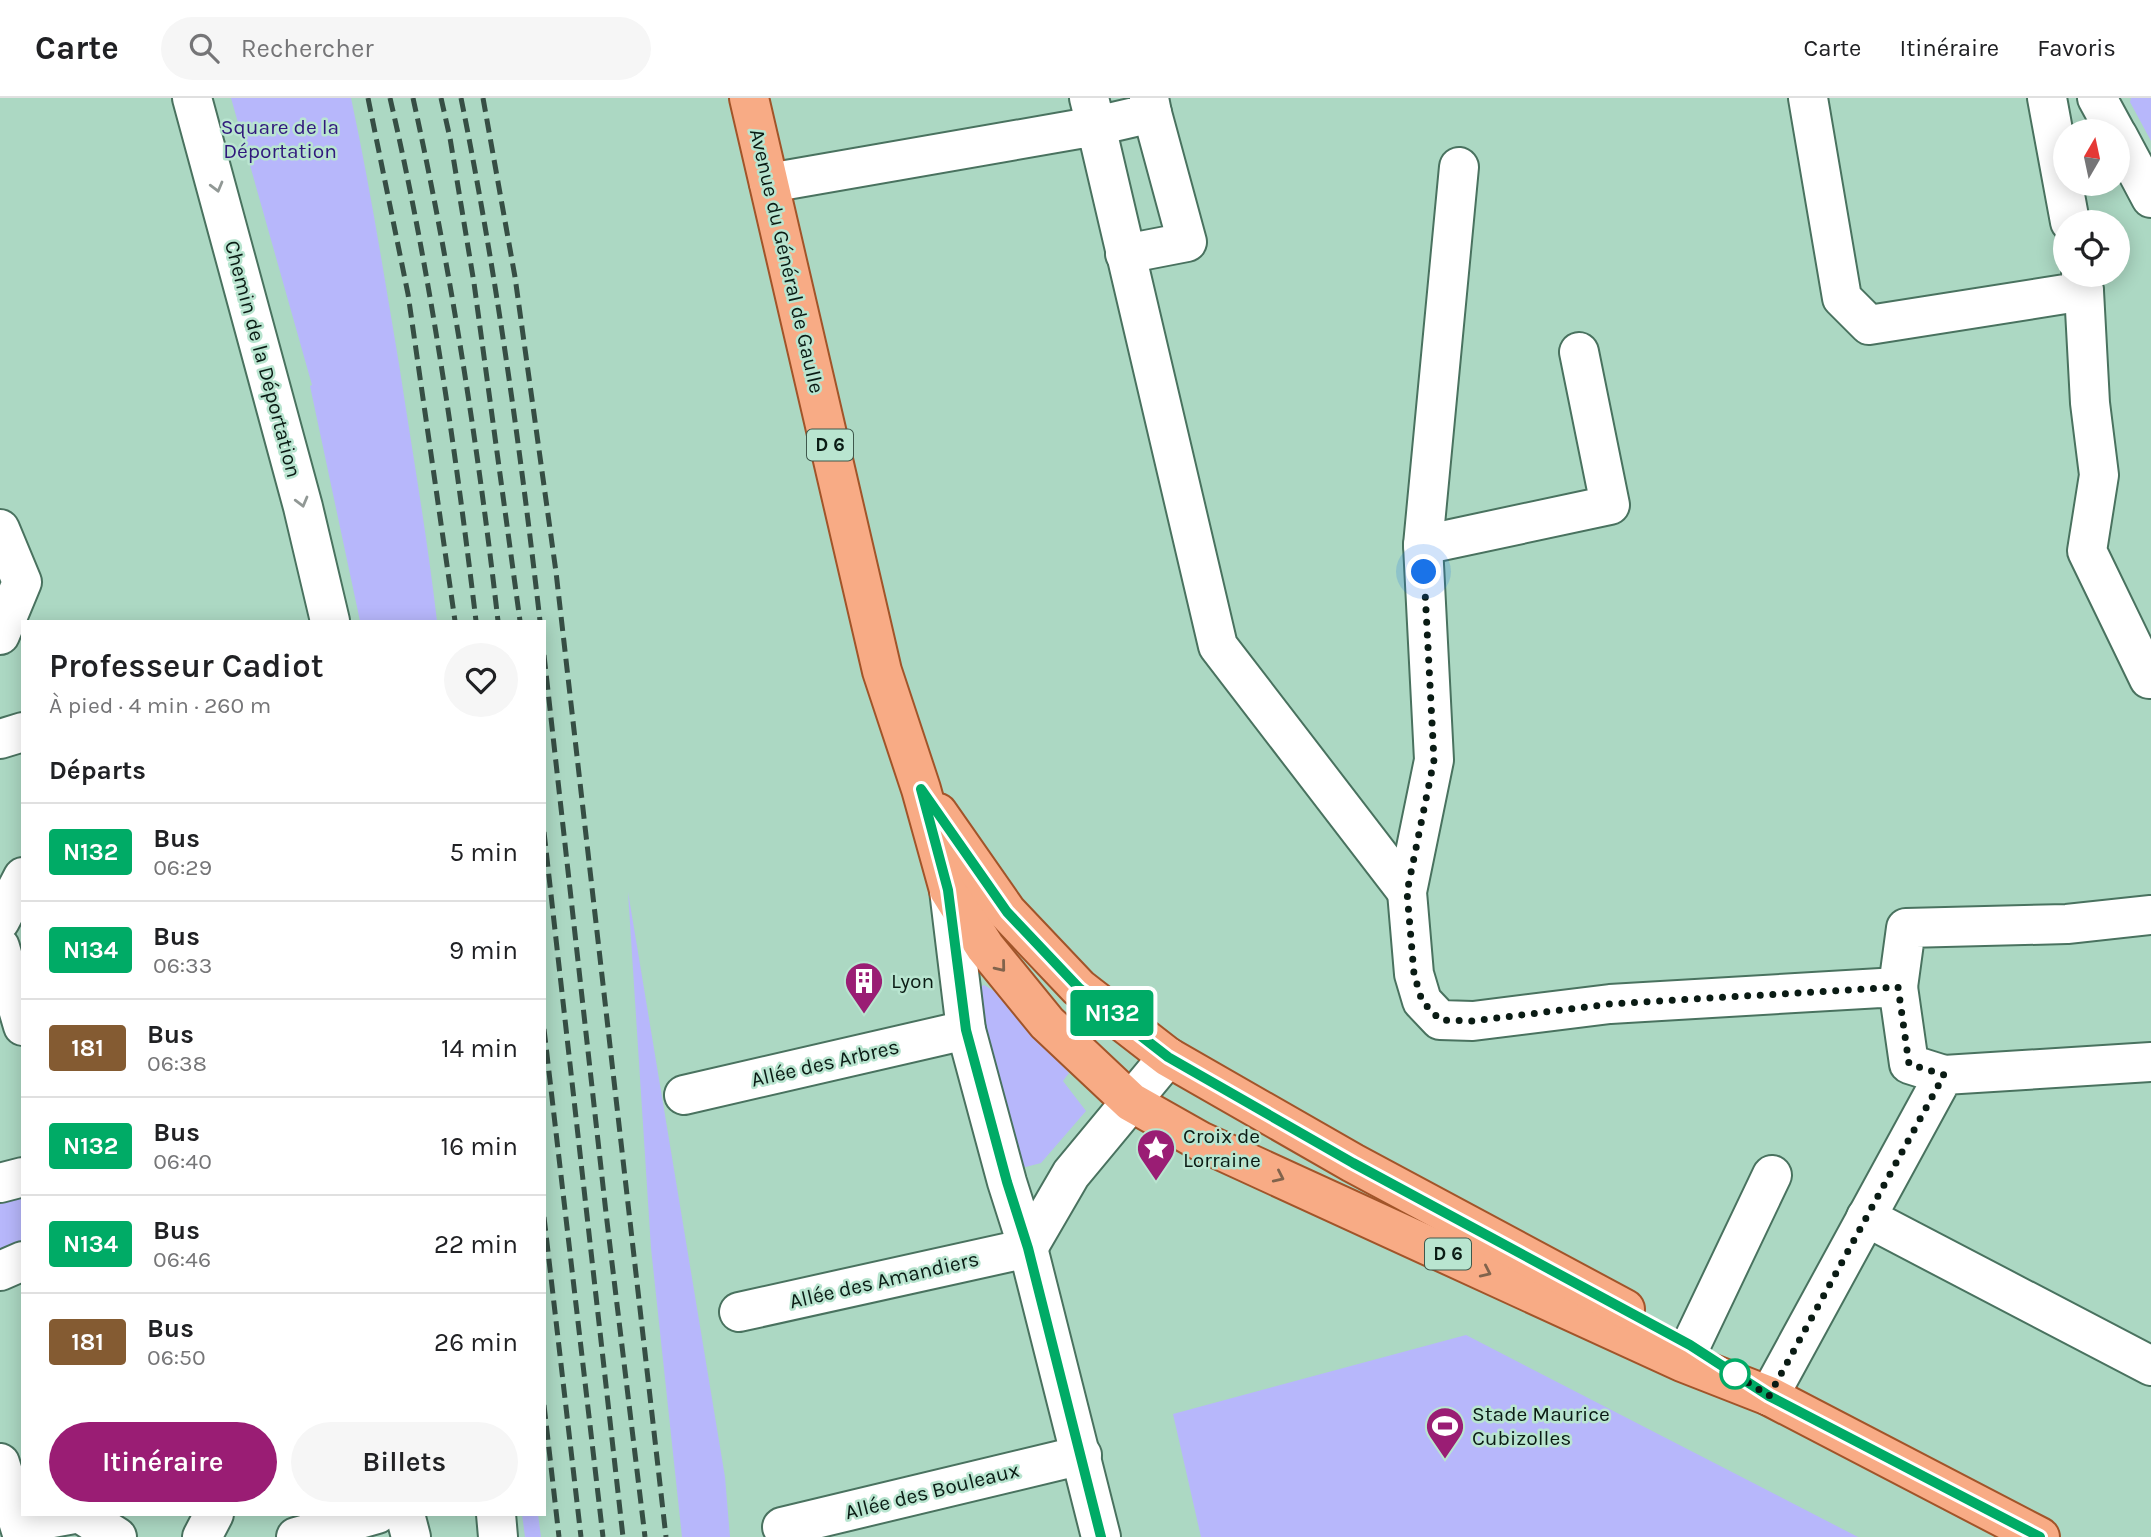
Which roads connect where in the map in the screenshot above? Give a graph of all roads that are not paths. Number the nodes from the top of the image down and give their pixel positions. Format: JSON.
{"nodes":[{"id":1,"x":192,"y":98,"type":"edge"},
{"id":2,"x":749,"y":98,"type":"edge"},
{"id":3,"x":1808,"y":98,"type":"edge"},
{"id":4,"x":2047,"y":98,"type":"edge"},
{"id":5,"x":2097,"y":98,"type":"edge"},
{"id":6,"x":1151,"y":106,"type":"edge"},
{"id":7,"x":1092,"y":112,"type":"edge"},
{"id":8,"x":2108,"y":119,"type":"edge"},
{"id":9,"x":2130,"y":159,"type":"edge"},
{"id":10,"x":1459,"y":167,"type":"dead end"},
{"id":11,"x":769,"y":183,"type":"junction"},
{"id":12,"x":2151,"y":198,"type":"edge"},
{"id":13,"x":2068,"y":210,"type":"edge"},
{"id":14,"x":1125,"y":254,"type":"junction"},
{"id":15,"x":2062,"y":287,"type":"edge"},
{"id":16,"x":2082,"y":287,"type":"edge"},
{"id":17,"x":1579,"y":352,"type":"dead end"},
{"id":18,"x":0,"y":529,"type":"edge"},
{"id":19,"x":1423,"y":545,"type":"junction"},
{"id":20,"x":330,"y":620,"type":"edge"},
{"id":21,"x":0,"y":635,"type":"edge"},
{"id":22,"x":2149,"y":679,"type":"dead end"},
{"id":23,"x":21,"y":733,"type":"edge"},
{"id":24,"x":0,"y":739,"type":"edge"},
{"id":25,"x":921,"y":789,"type":"junction"},
{"id":26,"x":21,"y":881,"type":"edge"},
{"id":27,"x":948,"y":890,"type":"junction"},
{"id":28,"x":1407,"y":892,"type":"junction"},
{"id":29,"x":2151,"y":915,"type":"edge"},
{"id":30,"x":0,"y":921,"type":"edge"},
{"id":31,"x":0,"y":947,"type":"edge"},
{"id":32,"x":1898,"y":987,"type":"junction"},
{"id":33,"x":21,"y":1019,"type":"edge"},
{"id":34,"x":966,"y":1030,"type":"junction"},
{"id":35,"x":1168,"y":1057,"type":"junction"},
{"id":36,"x":2151,"y":1062,"type":"edge"},
{"id":37,"x":1944,"y":1075,"type":"junction"},
{"id":38,"x":684,"y":1095,"type":"dead end"},
{"id":39,"x":1131,"y":1102,"type":"junction"},
{"id":40,"x":1773,"y":1175,"type":"dead end"},
{"id":41,"x":21,"y":1178,"type":"edge"},
{"id":42,"x":0,"y":1183,"type":"edge"},
{"id":43,"x":1866,"y":1217,"type":"junction"},
{"id":44,"x":1028,"y":1248,"type":"junction"},
{"id":45,"x":21,"y":1262,"type":"edge"},
{"id":46,"x":0,"y":1270,"type":"edge"},
{"id":47,"x":739,"y":1312,"type":"dead end"},
{"id":48,"x":1690,"y":1345,"type":"junction"},
{"id":49,"x":2151,"y":1366,"type":"edge"},
{"id":50,"x":1769,"y":1396,"type":"junction"},
{"id":51,"x":1082,"y":1455,"type":"junction"},
{"id":52,"x":0,"y":1463,"type":"edge"},
{"id":53,"x":68,"y":1516,"type":"edge"},
{"id":54,"x":84,"y":1516,"type":"edge"},
{"id":55,"x":213,"y":1516,"type":"edge"},
{"id":56,"x":370,"y":1516,"type":"edge"},
{"id":57,"x":406,"y":1516,"type":"edge"},
{"id":58,"x":496,"y":1516,"type":"edge"},
{"id":59,"x":782,"y":1527,"type":"dead end"},
{"id":60,"x":22,"y":1530,"type":"edge"},
{"id":61,"x":117,"y":1537,"type":"edge"},
{"id":62,"x":202,"y":1537,"type":"edge"},
{"id":63,"x":296,"y":1537,"type":"edge"},
{"id":64,"x":411,"y":1537,"type":"edge"},
{"id":65,"x":498,"y":1537,"type":"edge"},
{"id":66,"x":1101,"y":1537,"type":"edge"},
{"id":67,"x":2040,"y":1537,"type":"edge"}],
"edges":[{"from":1,"to":20,"type":"street","name":"Chemin de la Déportation","one_way":true},
{"from":2,"to":11,"type":"main road","name":"Avenue du Général de Gaulle","number":"D 6"},
{"from":3,"to":15,"type":"street"},
{"from":4,"to":13,"type":"street"},
{"from":5,"to":8,"type":"street"},
{"from":6,"to":7,"type":"street"},
{"from":6,"to":14,"type":"street"},
{"from":7,"to":11,"type":"street"},
{"from":7,"to":14,"type":"street"},
{"from":9,"to":12,"type":"street"},
{"from":10,"to":19,"type":"street"},
{"from":11,"to":25,"type":"main road","name":"Avenue du Général de Gaulle","number":"D 6"},
{"from":14,"to":28,"type":"street"},
{"from":16,"to":22,"type":"street"},
{"from":17,"to":19,"type":"street"},
{"from":18,"to":21,"type":"street"},
{"from":19,"to":28,"type":"street"},
{"from":23,"to":24,"type":"street"},
{"from":25,"to":27,"type":"main road","name":"Avenue du Général de Gaulle","number":"D 6"},
{"from":25,"to":35,"type":"main road","name":"Avenue du Général de Gaulle","number":"D 6"},
{"from":26,"to":30,"type":"street"},
{"from":27,"to":34,"type":"street","name":"Avenue du Général de Gaulle"},
{"from":27,"to":39,"type":"main road","name":"Avenue du Général de Gaulle","number":"D 6","one_way":true},
{"from":28,"to":32,"type":"street"},
{"from":29,"to":32,"type":"street"},
{"from":31,"to":33,"type":"street"},
{"from":32,"to":37,"type":"street"},
{"from":34,"to":38,"type":"street","name":"Allée des Arbres"},
{"from":34,"to":44,"type":"street","name":"Avenue du Général de Gaulle"},
{"from":35,"to":39,"type":"street"},
{"from":35,"to":48,"type":"main road","number":"D 6"},
{"from":36,"to":37,"type":"street"},
{"from":37,"to":43,"type":"street"},
{"from":39,"to":44,"type":"street"},
{"from":39,"to":50,"type":"main road","number":"D 6","one_way":true},
{"from":40,"to":48,"type":"street"},
{"from":41,"to":42,"type":"street"},
{"from":43,"to":49,"type":"street"},
{"from":43,"to":50,"type":"street"},
{"from":44,"to":47,"type":"street","name":"Allée des Amandiers"},
{"from":44,"to":51,"type":"street","name":"Avenue du Général de Gaulle"},
{"from":45,"to":46,"type":"street"},
{"from":48,"to":50,"type":"main road","number":"D 6"},
{"from":50,"to":67,"type":"main road","number":"D 6"},
{"from":51,"to":59,"type":"street","name":"Allée des Bouleaux"},
{"from":51,"to":66,"type":"street","name":"Avenue du Général de Gaulle"},
{"from":52,"to":60,"type":"street"},
{"from":53,"to":60,"type":"street"},
{"from":54,"to":61,"type":"street"},
{"from":55,"to":62,"type":"street"},
{"from":56,"to":63,"type":"street"},
{"from":57,"to":64,"type":"street"},
{"from":58,"to":65,"type":"street"}]}
